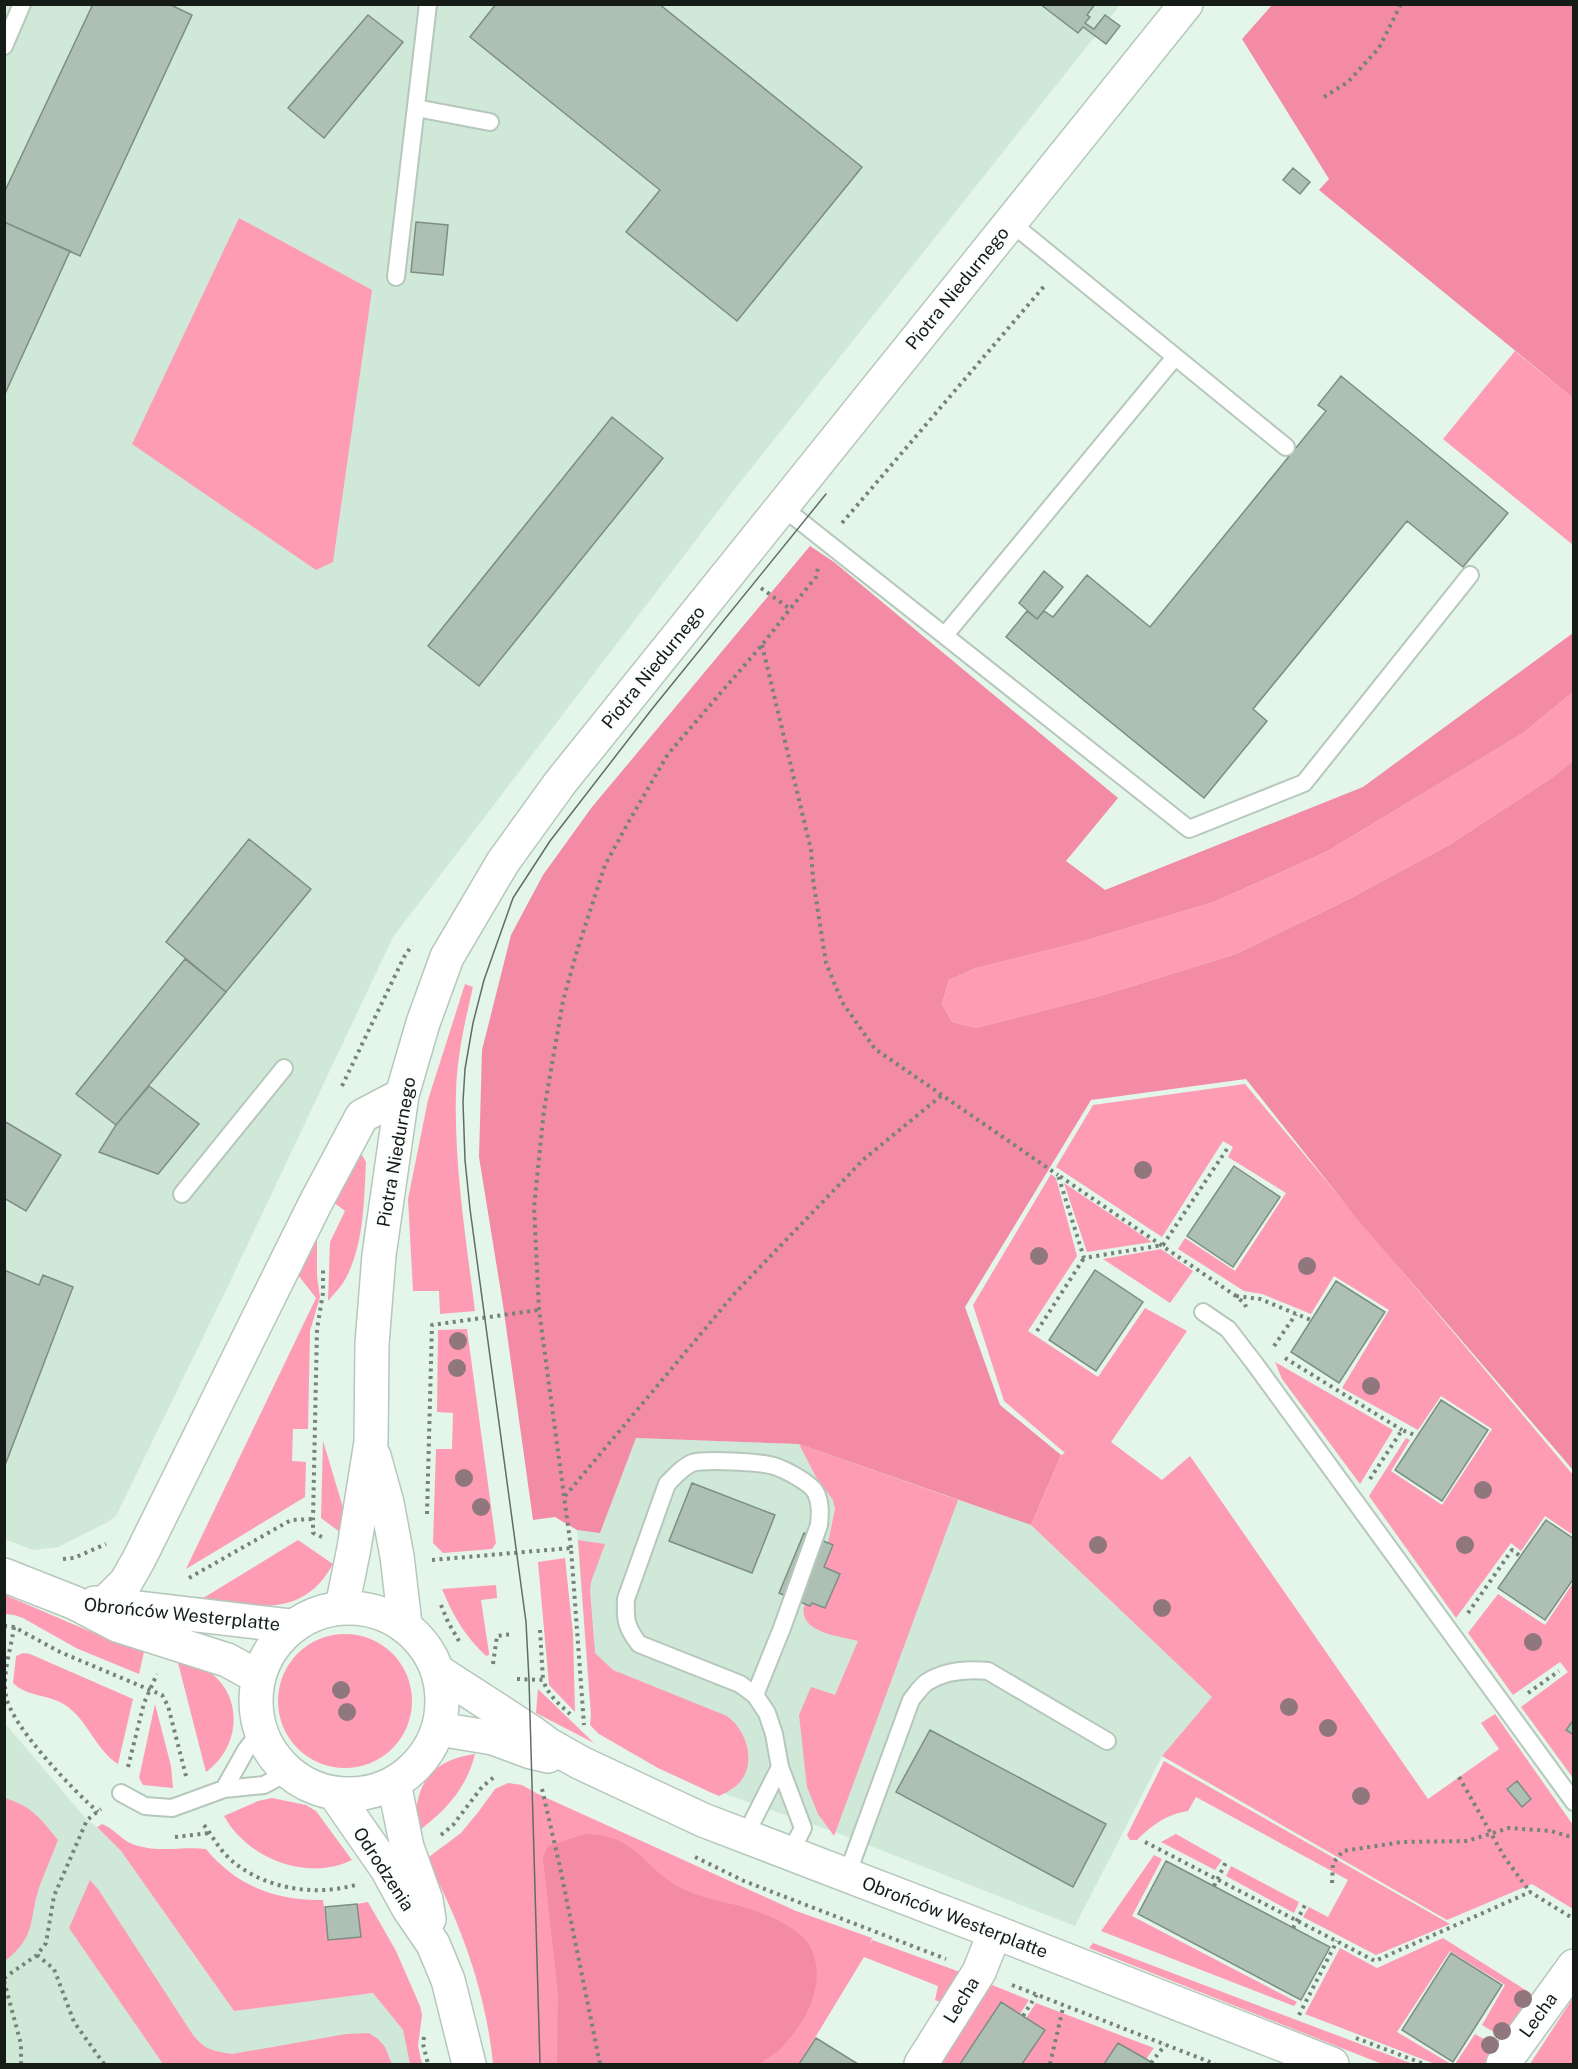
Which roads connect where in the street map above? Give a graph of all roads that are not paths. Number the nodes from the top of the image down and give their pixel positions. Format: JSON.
{"nodes":[{"id":1,"x":22,"y":4,"type":"edge"},
{"id":2,"x":428,"y":4,"type":"edge"},
{"id":3,"x":1186,"y":4,"type":"edge"},
{"id":4,"x":4,"y":46,"type":"edge"},
{"id":5,"x":416,"y":108,"type":"junction"},
{"id":6,"x":490,"y":122,"type":"dead end"},
{"id":7,"x":1010,"y":222,"type":"junction"},
{"id":8,"x":396,"y":277,"type":"dead end"},
{"id":9,"x":1175,"y":357,"type":"junction"},
{"id":10,"x":1286,"y":447,"type":"dead end"},
{"id":11,"x":781,"y":506,"type":"junction"},
{"id":12,"x":1470,"y":574,"type":"dead end"},
{"id":13,"x":945,"y":635,"type":"junction"},
{"id":14,"x":284,"y":1068,"type":"dead end"},
{"id":15,"x":402,"y":1095,"type":"junction"},
{"id":16,"x":182,"y":1194,"type":"dead end"},
{"id":17,"x":1203,"y":1312,"type":"dead end"},
{"id":18,"x":370,"y":1442,"type":"junction"},
{"id":19,"x":4,"y":1575,"type":"edge"},
{"id":20,"x":90,"y":1603,"type":"junction"},
{"id":21,"x":342,"y":1607,"type":"junction"},
{"id":22,"x":405,"y":1624,"type":"junction"},
{"id":23,"x":171,"y":1626,"type":"junction"},
{"id":24,"x":290,"y":1626,"type":"junction"},
{"id":25,"x":439,"y":1672,"type":"junction"},
{"id":26,"x":258,"y":1677,"type":"junction"},
{"id":27,"x":755,"y":1695,"type":"junction"},
{"id":28,"x":439,"y":1729,"type":"junction"},
{"id":29,"x":260,"y":1733,"type":"junction"},
{"id":30,"x":1107,"y":1741,"type":"dead end"},
{"id":31,"x":581,"y":1763,"type":"junction"},
{"id":32,"x":780,"y":1767,"type":"junction"},
{"id":33,"x":288,"y":1772,"type":"junction"},
{"id":34,"x":394,"y":1783,"type":"junction"},
{"id":35,"x":224,"y":1789,"type":"junction"},
{"id":36,"x":121,"y":1793,"type":"road end"},
{"id":37,"x":335,"y":1794,"type":"junction"},
{"id":38,"x":1574,"y":1802,"type":"edge"},
{"id":39,"x":746,"y":1836,"type":"junction"},
{"id":40,"x":790,"y":1853,"type":"junction"},
{"id":41,"x":847,"y":1875,"type":"junction"},
{"id":42,"x":995,"y":1932,"type":"junction"},
{"id":43,"x":433,"y":1944,"type":"junction"},
{"id":44,"x":1574,"y":1966,"type":"edge"},
{"id":45,"x":469,"y":2064,"type":"edge"},
{"id":46,"x":921,"y":2064,"type":"edge"},
{"id":47,"x":1332,"y":2064,"type":"edge"},
{"id":48,"x":1503,"y":2064,"type":"edge"}],
"edges":[{"from":1,"to":4,"type":"lane"},
{"from":2,"to":5,"type":"lane"},
{"from":3,"to":7,"type":"street","name":"Piotra Niedurnego"},
{"from":5,"to":6,"type":"lane"},
{"from":5,"to":8,"type":"lane"},
{"from":7,"to":9,"type":"lane"},
{"from":7,"to":11,"type":"street","name":"Piotra Niedurnego"},
{"from":9,"to":10,"type":"lane"},
{"from":9,"to":13,"type":"lane"},
{"from":11,"to":13,"type":"lane"},
{"from":11,"to":15,"type":"street","name":"Piotra Niedurnego"},
{"from":12,"to":13,"type":"lane"},
{"from":14,"to":16,"type":"lane"},
{"from":15,"to":18,"type":"street","name":"Piotra Niedurnego"},
{"from":15,"to":20,"type":"street"},
{"from":17,"to":38,"type":"lane"},
{"from":18,"to":21,"type":"street","name":"Piotra Niedurnego"},
{"from":18,"to":22,"type":"street","name":"Piotra Niedurnego"},
{"from":19,"to":20,"type":"street","name":"Obrońców Westerplatte"},
{"from":20,"to":23,"type":"street","name":"Obrońców Westerplatte"},
{"from":21,"to":22,"type":"street"},
{"from":21,"to":24,"type":"street"},
{"from":22,"to":25,"type":"street"},
{"from":23,"to":24,"type":"street","name":"Obrońców Westerplatte"},
{"from":23,"to":26,"type":"street","name":"Obrońców Westerplatte"},
{"from":24,"to":26,"type":"street"},
{"from":25,"to":28,"type":"street"},
{"from":25,"to":31,"type":"street","name":"Obrońców Westerplatte"},
{"from":26,"to":29,"type":"street"},
{"from":27,"to":27,"type":"lane"},
{"from":27,"to":32,"type":"lane"},
{"from":28,"to":31,"type":"street","name":"Obrońców Westerplatte"},
{"from":28,"to":34,"type":"street"},
{"from":29,"to":33,"type":"street"},
{"from":29,"to":35,"type":"lane"},
{"from":30,"to":41,"type":"lane"},
{"from":31,"to":39,"type":"street","name":"Obrońców Westerplatte"},
{"from":32,"to":39,"type":"lane"},
{"from":32,"to":40,"type":"lane"},
{"from":33,"to":35,"type":"lane"},
{"from":33,"to":37,"type":"street"},
{"from":34,"to":37,"type":"street"},
{"from":34,"to":43,"type":"street","name":"Odrodzenia"},
{"from":35,"to":36,"type":"lane"},
{"from":37,"to":43,"type":"street","name":"Odrodzenia"},
{"from":39,"to":40,"type":"street","name":"Obrońców Westerplatte"},
{"from":40,"to":41,"type":"street","name":"Obrońców Westerplatte"},
{"from":41,"to":42,"type":"street","name":"Obrońców Westerplatte"},
{"from":42,"to":46,"type":"street","name":"Lecha"},
{"from":42,"to":47,"type":"street","name":"Obrońców Westerplatte"},
{"from":43,"to":45,"type":"street","name":"Odrodzenia"},
{"from":44,"to":48,"type":"street","name":"Lecha"}]}
